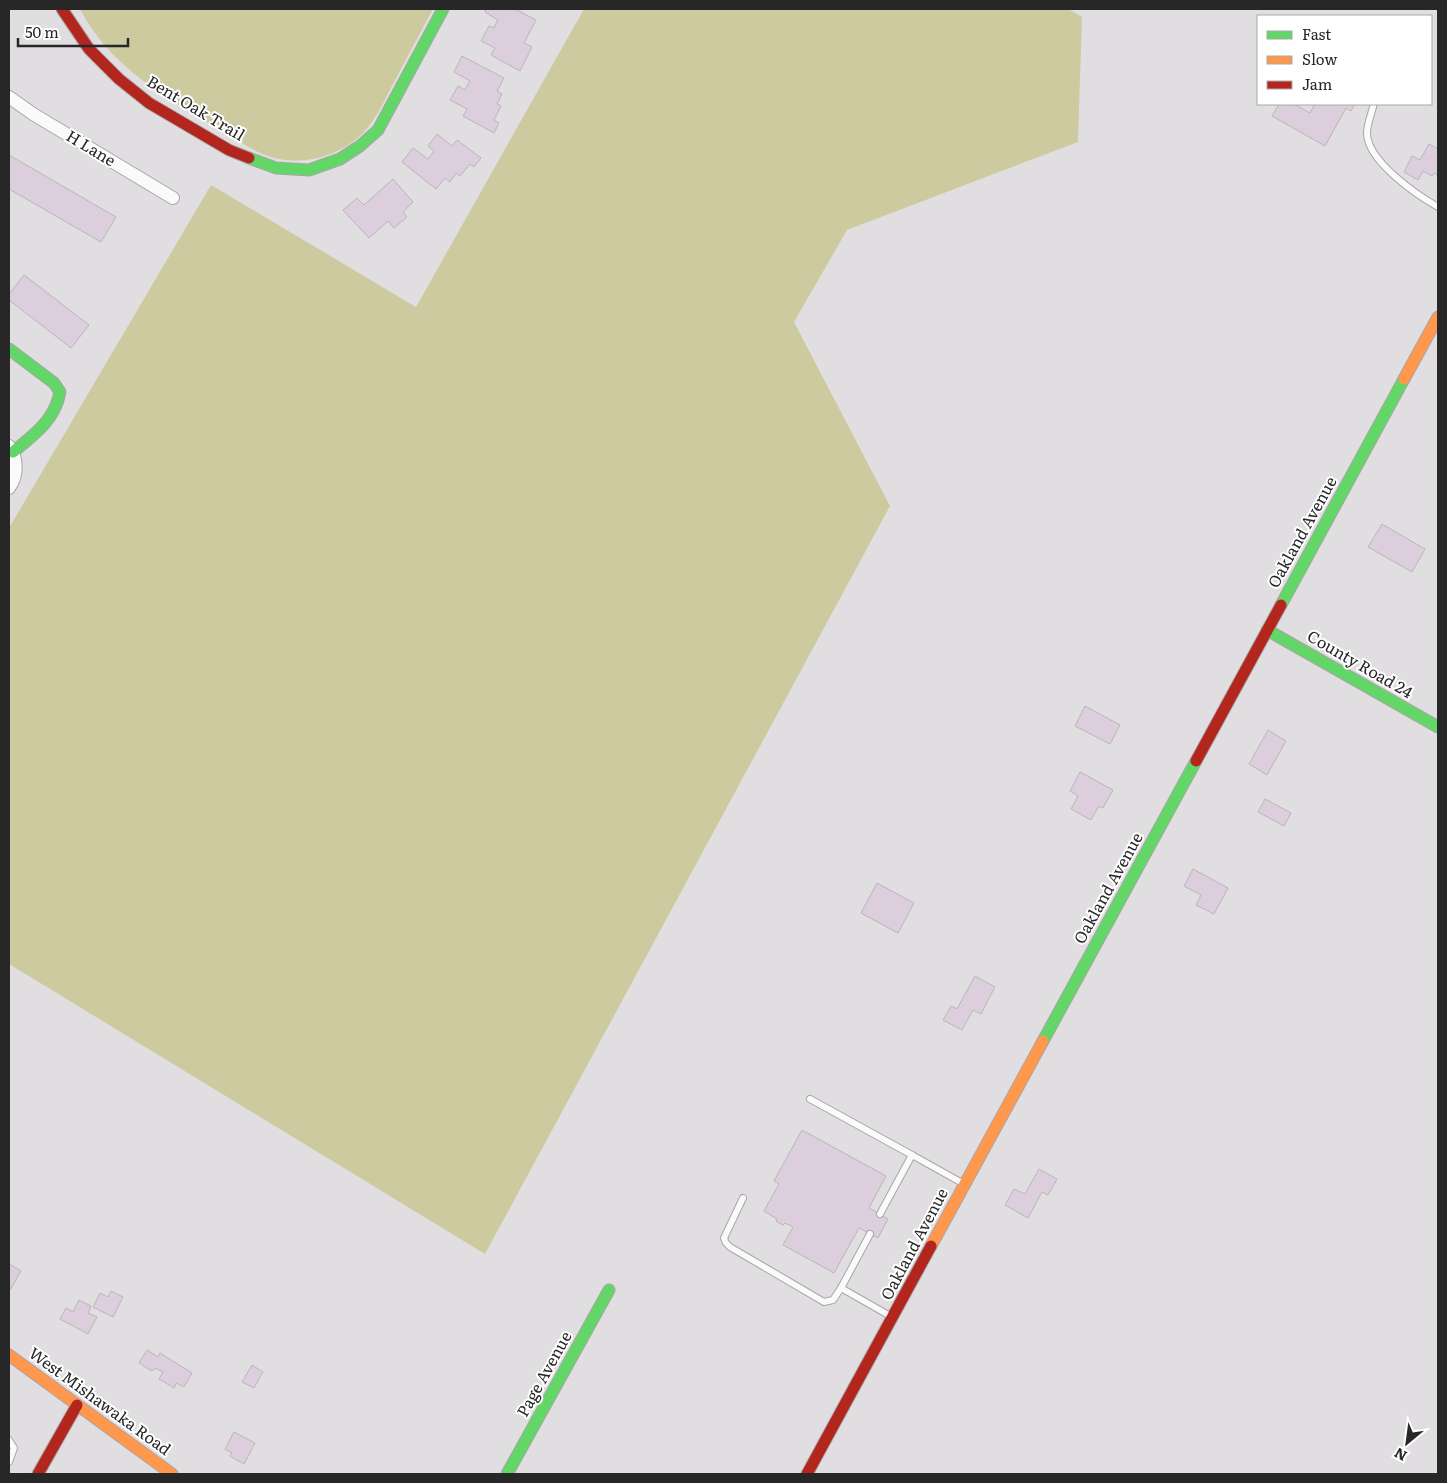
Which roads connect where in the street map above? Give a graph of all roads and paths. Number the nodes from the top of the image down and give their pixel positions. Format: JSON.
{"nodes":[{"id":1,"x":62,"y":9,"type":"edge"},
{"id":2,"x":443,"y":9,"type":"edge"},
{"id":3,"x":9,"y":97,"type":"edge"},
{"id":4,"x":1373,"y":107,"type":"dead end"},
{"id":5,"x":173,"y":198,"type":"dead end"},
{"id":6,"x":1438,"y":207,"type":"edge"},
{"id":7,"x":1438,"y":317,"type":"edge"},
{"id":8,"x":9,"y":349,"type":"edge"},
{"id":9,"x":11,"y":449,"type":"edge"},
{"id":10,"x":9,"y":488,"type":"edge"},
{"id":11,"x":1267,"y":630,"type":"junction"},
{"id":12,"x":1438,"y":727,"type":"edge"},
{"id":13,"x":810,"y":1098,"type":"dead end"},
{"id":14,"x":912,"y":1155,"type":"junction"},
{"id":15,"x":964,"y":1185,"type":"junction"},
{"id":16,"x":743,"y":1198,"type":"dead end"},
{"id":17,"x":880,"y":1214,"type":"dead end"},
{"id":18,"x":870,"y":1234,"type":"dead end"},
{"id":19,"x":841,"y":1288,"type":"junction"},
{"id":20,"x":609,"y":1290,"type":"dead end"},
{"id":21,"x":893,"y":1317,"type":"junction"},
{"id":22,"x":9,"y":1355,"type":"edge"},
{"id":23,"x":77,"y":1405,"type":"junction"},
{"id":24,"x":9,"y":1440,"type":"edge"},
{"id":25,"x":9,"y":1462,"type":"edge"},
{"id":26,"x":38,"y":1474,"type":"edge"},
{"id":27,"x":172,"y":1474,"type":"edge"},
{"id":28,"x":507,"y":1474,"type":"edge"},
{"id":29,"x":807,"y":1474,"type":"edge"}],
"edges":[{"from":1,"to":2,"type":"street","name":"Bent Oak Trail"},
{"from":3,"to":5,"type":"street","name":"H Lane"},
{"from":4,"to":6,"type":"lane"},
{"from":7,"to":11,"type":"street","name":"Oakland Avenue"},
{"from":8,"to":9,"type":"street"},
{"from":9,"to":10,"type":"street"},
{"from":11,"to":12,"type":"street","name":"County Road 24"},
{"from":11,"to":15,"type":"street","name":"Oakland Avenue"},
{"from":13,"to":14,"type":"lane"},
{"from":14,"to":15,"type":"lane"},
{"from":14,"to":17,"type":"lane"},
{"from":15,"to":21,"type":"street","name":"Oakland Avenue"},
{"from":16,"to":19,"type":"lane"},
{"from":18,"to":19,"type":"lane"},
{"from":19,"to":21,"type":"lane"},
{"from":20,"to":28,"type":"street","name":"Page Avenue"},
{"from":21,"to":29,"type":"street","name":"Oakland Avenue"},
{"from":22,"to":23,"type":"street","name":"West Mishawaka Road"},
{"from":23,"to":26,"type":"street"},
{"from":23,"to":27,"type":"street","name":"West Mishawaka Road"},
{"from":24,"to":25,"type":"lane"}]}
